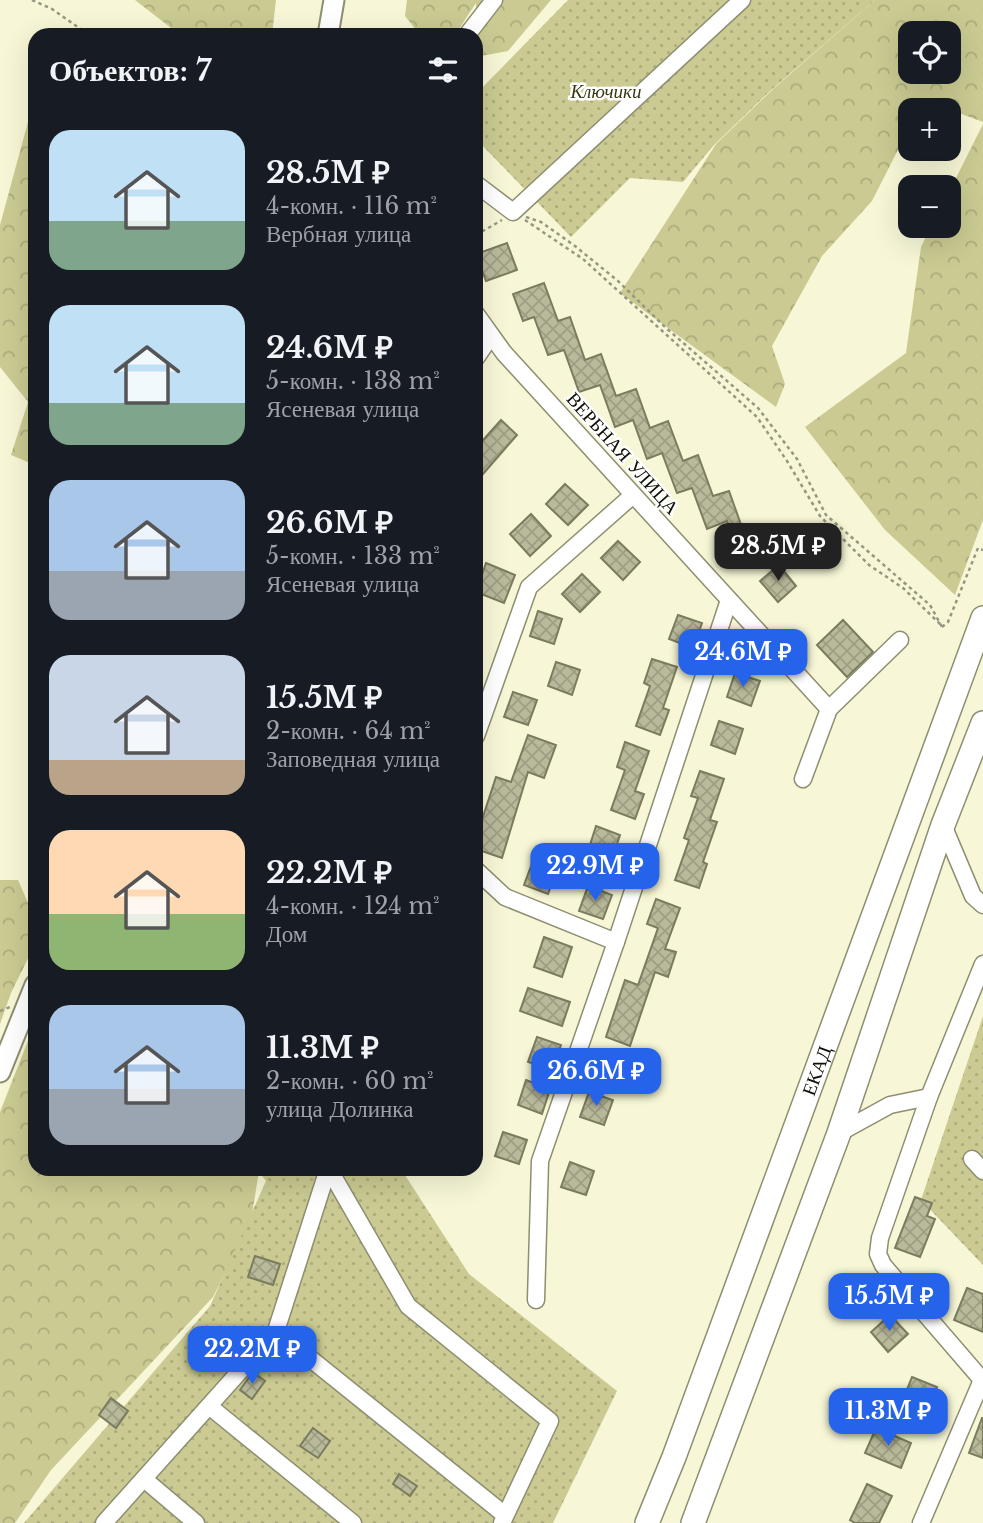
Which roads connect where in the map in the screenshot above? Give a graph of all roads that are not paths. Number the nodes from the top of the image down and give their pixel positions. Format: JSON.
{"nodes":[{"id":1,"x":334,"y":0,"type":"edge"},
{"id":2,"x":494,"y":0,"type":"edge"},
{"id":3,"x":742,"y":0,"type":"edge"},
{"id":4,"x":329,"y":28,"type":"edge"},
{"id":5,"x":472,"y":28,"type":"edge"},
{"id":6,"x":483,"y":189,"type":"edge"},
{"id":7,"x":483,"y":324,"type":"edge"},
{"id":8,"x":491,"y":336,"type":"junction"},
{"id":9,"x":483,"y":348,"type":"edge"},
{"id":10,"x":633,"y":495,"type":"junction"},
{"id":11,"x":729,"y":600,"type":"junction"},
{"id":12,"x":983,"y":618,"type":"edge"},
{"id":13,"x":900,"y":640,"type":"dead end"},
{"id":14,"x":829,"y":709,"type":"junction"},
{"id":15,"x":483,"y":716,"type":"edge"},
{"id":16,"x":983,"y":723,"type":"edge"},
{"id":17,"x":803,"y":779,"type":"dead end"},
{"id":18,"x":943,"y":825,"type":"junction"},
{"id":19,"x":483,"y":877,"type":"edge"},
{"id":20,"x":983,"y":905,"type":"edge"},
{"id":21,"x":616,"y":942,"type":"junction"},
{"id":22,"x":983,"y":964,"type":"edge"},
{"id":23,"x":28,"y":1002,"type":"edge"},
{"id":24,"x":0,"y":1072,"type":"edge"},
{"id":25,"x":929,"y":1097,"type":"junction"},
{"id":26,"x":839,"y":1133,"type":"junction"},
{"id":27,"x":327,"y":1176,"type":"edge"},
{"id":28,"x":333,"y":1176,"type":"edge"},
{"id":29,"x":536,"y":1300,"type":"dead end"},
{"id":30,"x":276,"y":1331,"type":"junction"},
{"id":31,"x":982,"y":1381,"type":"edge"},
{"id":32,"x":209,"y":1406,"type":"junction"},
{"id":33,"x":144,"y":1479,"type":"junction"},
{"id":34,"x":504,"y":1519,"type":"edge"},
{"id":35,"x":104,"y":1523,"type":"edge"},
{"id":36,"x":196,"y":1523,"type":"edge"},
{"id":37,"x":353,"y":1523,"type":"edge"},
{"id":38,"x":647,"y":1523,"type":"edge"},
{"id":39,"x":693,"y":1523,"type":"edge"},
{"id":40,"x":921,"y":1523,"type":"edge"}],
"edges":[{"from":1,"to":4,"type":"main road"},
{"from":2,"to":5,"type":"street"},
{"from":3,"to":6,"type":"street"},
{"from":7,"to":8,"type":"street","name":"ВЕРБНАЯ УЛИЦА"},
{"from":8,"to":9,"type":"street"},
{"from":8,"to":10,"type":"street","name":"ВЕРБНАЯ УЛИЦА"},
{"from":10,"to":11,"type":"street","name":"ВЕРБНАЯ УЛИЦА"},
{"from":10,"to":15,"type":"street"},
{"from":11,"to":14,"type":"street","name":"ВЕРБНАЯ УЛИЦА"},
{"from":11,"to":21,"type":"street"},
{"from":12,"to":38,"type":"highway","name":"ЕКАД"},
{"from":13,"to":14,"type":"street"},
{"from":14,"to":17,"type":"street"},
{"from":16,"to":18,"type":"highway"},
{"from":18,"to":20,"type":"street"},
{"from":18,"to":26,"type":"highway"},
{"from":19,"to":21,"type":"street"},
{"from":21,"to":29,"type":"street"},
{"from":22,"to":25,"type":"street"},
{"from":23,"to":24,"type":"main road"},
{"from":25,"to":26,"type":"street"},
{"from":25,"to":31,"type":"street"},
{"from":26,"to":39,"type":"highway"},
{"from":27,"to":30,"type":"street"},
{"from":28,"to":34,"type":"street"},
{"from":30,"to":32,"type":"street"},
{"from":30,"to":34,"type":"street"},
{"from":31,"to":40,"type":"street"},
{"from":32,"to":33,"type":"street"},
{"from":32,"to":37,"type":"street"},
{"from":33,"to":35,"type":"street"},
{"from":33,"to":36,"type":"street"}]}
